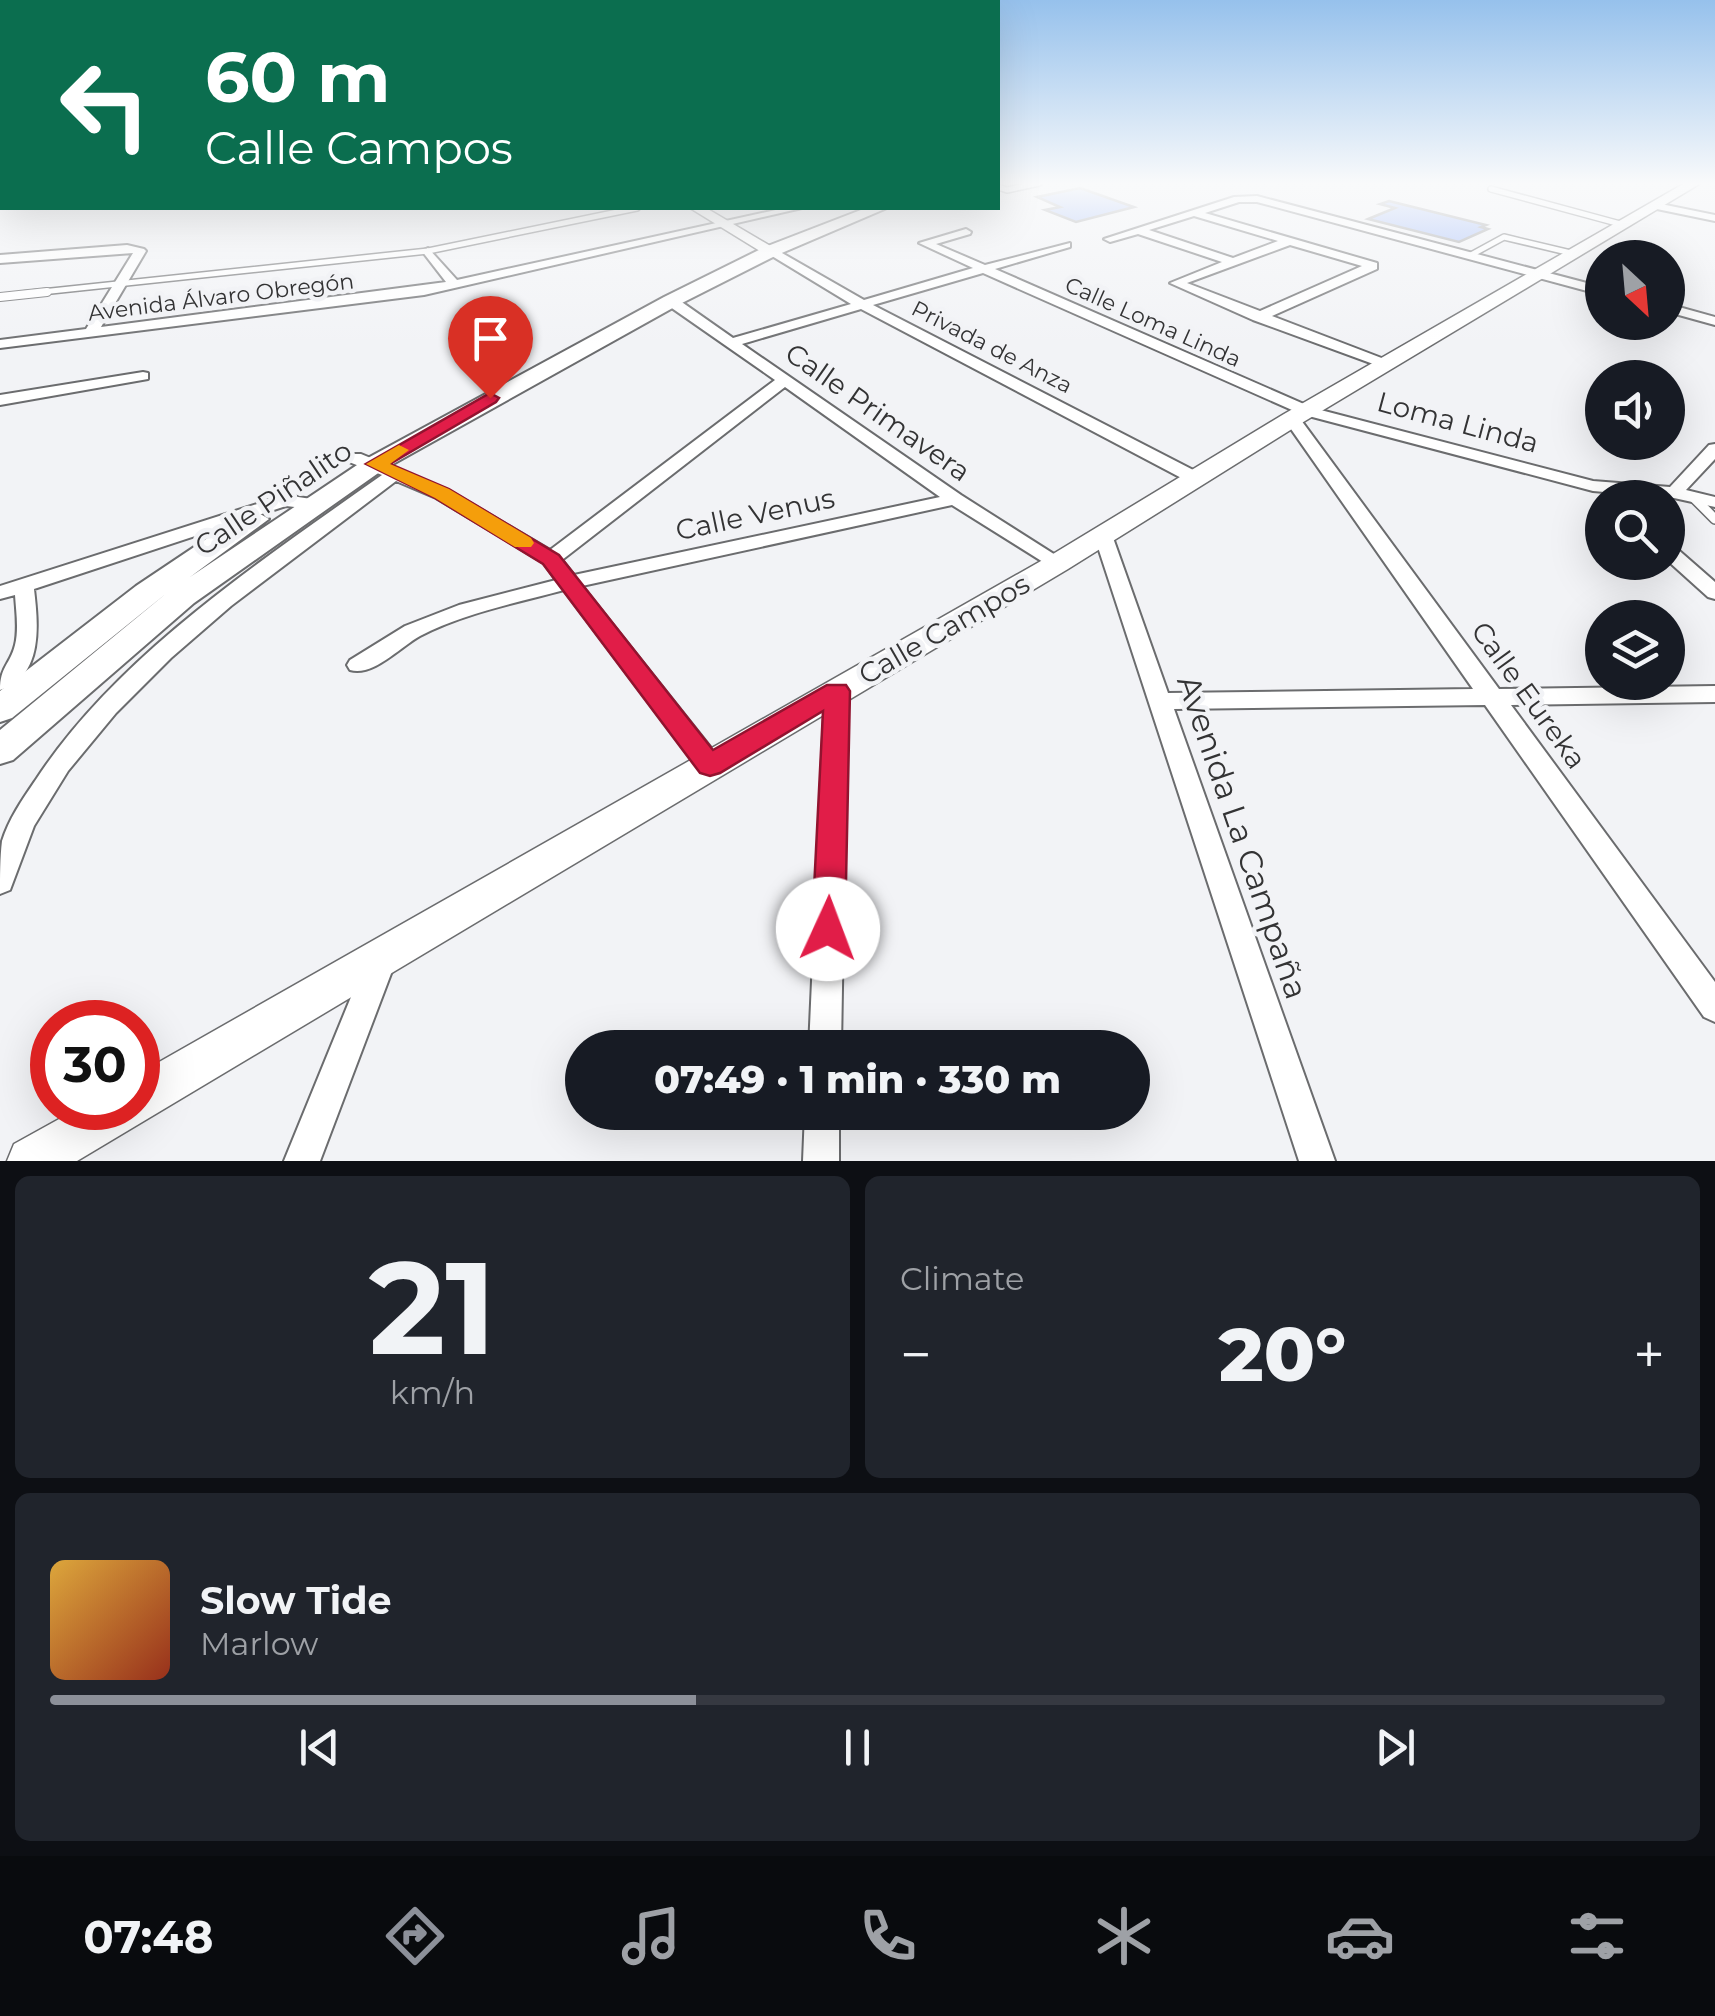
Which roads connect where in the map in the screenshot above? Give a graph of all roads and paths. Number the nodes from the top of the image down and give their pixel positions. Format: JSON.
{"nodes":[{"id":1,"x":495,"y":237,"type":"edge"},
{"id":2,"x":668,"y":237,"type":"edge"},
{"id":3,"x":748,"y":237,"type":"edge"},
{"id":4,"x":788,"y":237,"type":"edge"},
{"id":5,"x":796,"y":237,"type":"edge"},
{"id":6,"x":945,"y":237,"type":"edge"},
{"id":7,"x":1159,"y":237,"type":"edge"},
{"id":8,"x":1277,"y":237,"type":"edge"},
{"id":9,"x":1400,"y":237,"type":"edge"},
{"id":10,"x":1502,"y":237,"type":"edge"},
{"id":11,"x":1509,"y":237,"type":"edge"},
{"id":12,"x":1604,"y":237,"type":"edge"},
{"id":13,"x":1290,"y":241,"type":"junction"},
{"id":14,"x":1066,"y":245,"type":"dead end"},
{"id":15,"x":765,"y":248,"type":"junction"},
{"id":16,"x":428,"y":251,"type":"junction"},
{"id":17,"x":1576,"y":254,"type":"junction"},
{"id":18,"x":1471,"y":256,"type":"junction"},
{"id":19,"x":0,"y":260,"type":"edge"},
{"id":20,"x":1233,"y":262,"type":"junction"},
{"id":21,"x":984,"y":270,"type":"junction"},
{"id":22,"x":1544,"y":275,"type":"junction"},
{"id":23,"x":122,"y":284,"type":"junction"},
{"id":24,"x":456,"y":285,"type":"junction"},
{"id":25,"x":1585,"y":286,"type":"edge"},
{"id":26,"x":0,"y":297,"type":"edge"},
{"id":27,"x":670,"y":301,"type":"junction"},
{"id":28,"x":863,"y":306,"type":"junction"},
{"id":29,"x":1685,"y":313,"type":"edge"},
{"id":30,"x":1258,"y":317,"type":"junction"},
{"id":31,"x":1715,"y":321,"type":"edge"},
{"id":32,"x":92,"y":332,"type":"junction"},
{"id":33,"x":730,"y":343,"type":"junction"},
{"id":34,"x":0,"y":344,"type":"edge"},
{"id":35,"x":1387,"y":366,"type":"junction"},
{"id":36,"x":143,"y":376,"type":"dead end"},
{"id":37,"x":783,"y":381,"type":"junction"},
{"id":38,"x":0,"y":400,"type":"edge"},
{"id":39,"x":1299,"y":415,"type":"junction"},
{"id":40,"x":1715,"y":449,"type":"edge"},
{"id":41,"x":375,"y":465,"type":"junction"},
{"id":42,"x":1195,"y":478,"type":"junction"},
{"id":43,"x":1685,"y":481,"type":"edge"},
{"id":44,"x":1585,"y":488,"type":"edge"},
{"id":45,"x":1685,"y":495,"type":"edge"},
{"id":46,"x":1693,"y":497,"type":"junction"},
{"id":47,"x":955,"y":499,"type":"junction"},
{"id":48,"x":284,"y":500,"type":"junction"},
{"id":49,"x":1715,"y":502,"type":"edge"},
{"id":50,"x":312,"y":504,"type":"junction"},
{"id":51,"x":1715,"y":519,"type":"edge"},
{"id":52,"x":1102,"y":536,"type":"junction"},
{"id":53,"x":551,"y":559,"type":"junction"},
{"id":54,"x":1058,"y":563,"type":"junction"},
{"id":55,"x":1685,"y":566,"type":"edge"},
{"id":56,"x":567,"y":582,"type":"junction"},
{"id":57,"x":24,"y":585,"type":"junction"},
{"id":58,"x":1715,"y":593,"type":"edge"},
{"id":59,"x":0,"y":594,"type":"edge"},
{"id":60,"x":358,"y":666,"type":"dead end"},
{"id":61,"x":0,"y":682,"type":"edge"},
{"id":62,"x":836,"y":691,"type":"junction"},
{"id":63,"x":1715,"y":694,"type":"edge"},
{"id":64,"x":1494,"y":695,"type":"junction"},
{"id":65,"x":1160,"y":701,"type":"junction"},
{"id":66,"x":0,"y":709,"type":"edge"},
{"id":67,"x":0,"y":750,"type":"edge"},
{"id":68,"x":710,"y":765,"type":"junction"},
{"id":69,"x":0,"y":882,"type":"edge"},
{"id":70,"x":382,"y":956,"type":"junction"},
{"id":71,"x":1715,"y":1008,"type":"edge"},
{"id":72,"x":826,"y":1030,"type":"edge"},
{"id":73,"x":160,"y":1086,"type":"edge"},
{"id":74,"x":84,"y":1130,"type":"edge"},
{"id":75,"x":822,"y":1130,"type":"edge"},
{"id":76,"x":31,"y":1161,"type":"edge"},
{"id":77,"x":302,"y":1161,"type":"edge"},
{"id":78,"x":821,"y":1161,"type":"edge"},
{"id":79,"x":1316,"y":1161,"type":"edge"}],
"edges":[{"from":1,"to":16,"type":"lane"},
{"from":2,"to":24,"type":"street","name":"Avenida Álvaro Obregón"},
{"from":3,"to":15,"type":"street"},
{"from":4,"to":15,"type":"main road","name":"Calle Piñalito"},
{"from":5,"to":15,"type":"main road","name":"Calle Piñalito"},
{"from":6,"to":21,"type":"street","name":"Calle Loma Linda"},
{"from":7,"to":20,"type":"street"},
{"from":8,"to":13,"type":"street"},
{"from":9,"to":18,"type":"street"},
{"from":10,"to":18,"type":"lane"},
{"from":11,"to":17,"type":"lane"},
{"from":12,"to":17,"type":"street","name":"Calle Campos"},
{"from":13,"to":20,"type":"street"},
{"from":13,"to":30,"type":"street"},
{"from":14,"to":21,"type":"street"},
{"from":15,"to":27,"type":"main road","name":"Calle Piñalito"},
{"from":15,"to":28,"type":"street","name":"Privada de Anza"},
{"from":15,"to":41,"type":"main road","name":"Calle Piñalito"},
{"from":16,"to":23,"type":"lane"},
{"from":16,"to":24,"type":"street"},
{"from":17,"to":22,"type":"street","name":"Calle Campos"},
{"from":18,"to":22,"type":"street"},
{"from":19,"to":23,"type":"street"},
{"from":20,"to":30,"type":"street"},
{"from":21,"to":28,"type":"street"},
{"from":21,"to":39,"type":"street","name":"Calle Loma Linda"},
{"from":22,"to":25,"type":"street"},
{"from":22,"to":35,"type":"street","name":"Calle Campos"},
{"from":23,"to":26,"type":"lane"},
{"from":23,"to":32,"type":"street"},
{"from":24,"to":32,"type":"street","name":"Avenida Álvaro Obregón"},
{"from":27,"to":33,"type":"street","name":"Calle Primavera"},
{"from":27,"to":41,"type":"main road","name":"Calle Piñalito"},
{"from":28,"to":33,"type":"street"},
{"from":28,"to":42,"type":"street","name":"Privada de Anza"},
{"from":29,"to":31,"type":"street"},
{"from":30,"to":35,"type":"street"},
{"from":32,"to":34,"type":"street","name":"Avenida Álvaro Obregón"},
{"from":33,"to":37,"type":"street","name":"Calle Primavera"},
{"from":35,"to":39,"type":"street","name":"Calle Campos"},
{"from":36,"to":38,"type":"street"},
{"from":37,"to":47,"type":"street","name":"Calle Primavera"},
{"from":37,"to":53,"type":"street","name":"Calle Venus"},
{"from":39,"to":42,"type":"street","name":"Calle Campos"},
{"from":39,"to":44,"type":"street","name":"Loma Linda"},
{"from":39,"to":64,"type":"street","name":"Calle Eureka"},
{"from":40,"to":43,"type":"street"},
{"from":41,"to":48,"type":"main road","name":"Calle Piñalito"},
{"from":41,"to":50,"type":"main road","name":"Calle Piñalito"},
{"from":41,"to":53,"type":"street"},
{"from":41,"to":69,"type":"street"},
{"from":42,"to":52,"type":"street","name":"Calle Campos"},
{"from":45,"to":46,"type":"street","name":"Loma Linda"},
{"from":46,"to":49,"type":"street","name":"Loma Linda"},
{"from":46,"to":51,"type":"lane"},
{"from":47,"to":54,"type":"street","name":"Calle Primavera"},
{"from":47,"to":56,"type":"street","name":"Calle Venus"},
{"from":48,"to":50,"type":"street"},
{"from":48,"to":57,"type":"street"},
{"from":48,"to":66,"type":"main road","name":"Calle Piñalito"},
{"from":50,"to":67,"type":"main road","name":"Calle Piñalito"},
{"from":52,"to":54,"type":"street","name":"Calle Campos"},
{"from":52,"to":65,"type":"street","name":"Avenida La Campaña"},
{"from":53,"to":56,"type":"street"},
{"from":54,"to":62,"type":"street","name":"Calle Campos"},
{"from":55,"to":58,"type":"street"},
{"from":56,"to":60,"type":"street","name":"Calle Venus"},
{"from":56,"to":68,"type":"street"},
{"from":57,"to":59,"type":"street"},
{"from":57,"to":61,"type":"street"},
{"from":62,"to":68,"type":"street","name":"Calle Campos"},
{"from":62,"to":72,"type":"street"},
{"from":63,"to":64,"type":"street"},
{"from":64,"to":65,"type":"street"},
{"from":64,"to":71,"type":"street","name":"Calle Eureka"},
{"from":65,"to":79,"type":"street","name":"Avenida La Campaña"},
{"from":68,"to":70,"type":"street","name":"Calle Campos"},
{"from":70,"to":73,"type":"street","name":"Calle Campos"},
{"from":70,"to":77,"type":"street"},
{"from":74,"to":76,"type":"street"},
{"from":75,"to":78,"type":"street"}]}
